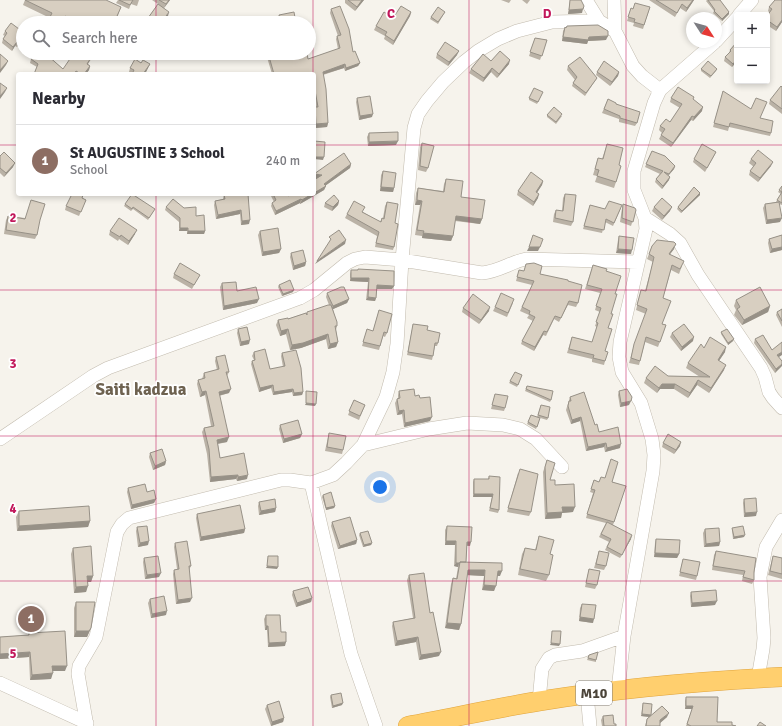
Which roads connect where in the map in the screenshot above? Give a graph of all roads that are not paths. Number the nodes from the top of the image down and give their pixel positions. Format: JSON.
{"nodes":[{"id":1,"x":586,"y":0,"type":"edge"},
{"id":2,"x":614,"y":0,"type":"edge"},
{"id":3,"x":752,"y":0,"type":"edge"},
{"id":4,"x":742,"y":12,"type":"edge"},
{"id":5,"x":599,"y":21,"type":"junction"},
{"id":6,"x":734,"y":21,"type":"edge"},
{"id":7,"x":615,"y":31,"type":"junction"},
{"id":8,"x":722,"y":34,"type":"edge"},
{"id":9,"x":707,"y":48,"type":"edge"},
{"id":10,"x":660,"y":90,"type":"junction"},
{"id":11,"x":646,"y":218,"type":"junction"},
{"id":12,"x":402,"y":260,"type":"junction"},
{"id":13,"x":638,"y":262,"type":"junction"},
{"id":14,"x":782,"y":408,"type":"edge"},
{"id":15,"x":0,"y":439,"type":"edge"},
{"id":16,"x":363,"y":445,"type":"junction"},
{"id":17,"x":562,"y":467,"type":"dead end"},
{"id":18,"x":311,"y":483,"type":"junction"},
{"id":19,"x":782,"y":520,"type":"edge"},
{"id":20,"x":624,"y":636,"type":"junction"},
{"id":21,"x":782,"y":677,"type":"edge"},
{"id":22,"x":758,"y":678,"type":"junction"},
{"id":23,"x":0,"y":683,"type":"edge"},
{"id":24,"x":618,"y":690,"type":"junction"},
{"id":25,"x":587,"y":694,"type":"junction"},
{"id":26,"x":539,"y":701,"type":"junction"},
{"id":27,"x":87,"y":724,"type":"edge"},
{"id":28,"x":376,"y":726,"type":"edge"},
{"id":29,"x":408,"y":726,"type":"edge"},
{"id":30,"x":590,"y":726,"type":"edge"}],
"edges":[{"from":1,"to":5,"type":"street"},
{"from":2,"to":7,"type":"street"},
{"from":3,"to":4,"type":"street"},
{"from":5,"to":7,"type":"street"},
{"from":5,"to":12,"type":"street"},
{"from":6,"to":8,"type":"street"},
{"from":7,"to":10,"type":"street"},
{"from":9,"to":10,"type":"street"},
{"from":10,"to":11,"type":"street"},
{"from":11,"to":13,"type":"street"},
{"from":11,"to":14,"type":"street"},
{"from":12,"to":13,"type":"street"},
{"from":12,"to":15,"type":"street"},
{"from":12,"to":16,"type":"street"},
{"from":13,"to":20,"type":"street"},
{"from":16,"to":17,"type":"street"},
{"from":16,"to":18,"type":"street"},
{"from":18,"to":27,"type":"street"},
{"from":18,"to":28,"type":"street"},
{"from":19,"to":22,"type":"street"},
{"from":20,"to":24,"type":"street"},
{"from":20,"to":26,"type":"street"},
{"from":21,"to":22,"type":"highway","number":"M10"},
{"from":22,"to":24,"type":"highway","number":"M10"},
{"from":23,"to":27,"type":"street"},
{"from":24,"to":25,"type":"highway","number":"M10"},
{"from":25,"to":26,"type":"highway","number":"M10"},
{"from":25,"to":30,"type":"street"},
{"from":26,"to":29,"type":"highway","number":"M10"}]}
